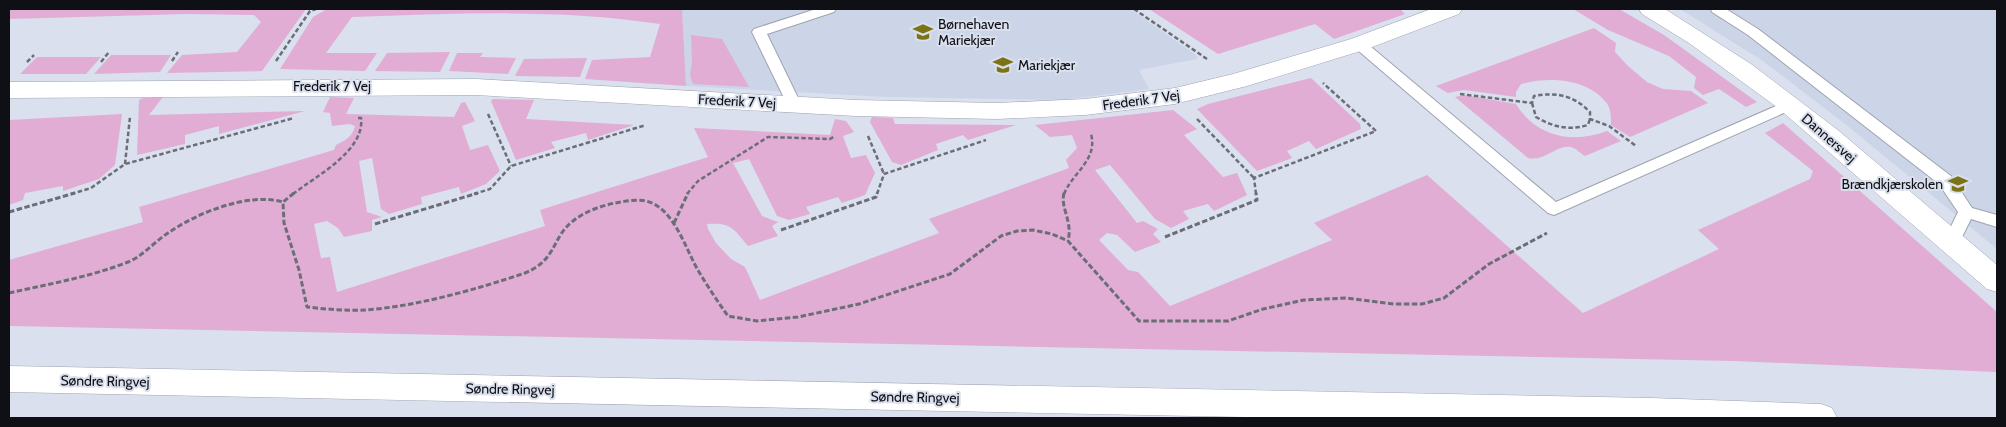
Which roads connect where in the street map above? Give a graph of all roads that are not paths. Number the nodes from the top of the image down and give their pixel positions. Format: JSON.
{"nodes":[{"id":1,"x":829,"y":9,"type":"edge"},
{"id":2,"x":1451,"y":9,"type":"edge"},
{"id":3,"x":1650,"y":9,"type":"edge"},
{"id":4,"x":1717,"y":9,"type":"edge"},
{"id":5,"x":1359,"y":44,"type":"junction"},
{"id":6,"x":9,"y":90,"type":"edge"},
{"id":7,"x":794,"y":104,"type":"junction"},
{"id":8,"x":1790,"y":105,"type":"junction"},
{"id":9,"x":1966,"y":212,"type":"junction"},
{"id":10,"x":1997,"y":220,"type":"edge"},
{"id":11,"x":1951,"y":242,"type":"junction"},
{"id":12,"x":1997,"y":281,"type":"edge"},
{"id":13,"x":9,"y":379,"type":"edge"},
{"id":14,"x":1821,"y":418,"type":"edge"}],
"edges":[{"from":1,"to":7,"type":"lane"},
{"from":2,"to":5,"type":"street","name":"Frederik 7 Vej"},
{"from":3,"to":8,"type":"street","name":"Dannersvej"},
{"from":4,"to":9,"type":"lane"},
{"from":5,"to":7,"type":"street","name":"Frederik 7 Vej"},
{"from":5,"to":8,"type":"lane"},
{"from":6,"to":7,"type":"street","name":"Frederik 7 Vej"},
{"from":8,"to":11,"type":"street","name":"Dannersvej"},
{"from":9,"to":10,"type":"lane"},
{"from":9,"to":11,"type":"lane"},
{"from":11,"to":12,"type":"street","name":"Dannersvej"},
{"from":13,"to":14,"type":"street","name":"Søndre Ringvej"}]}
